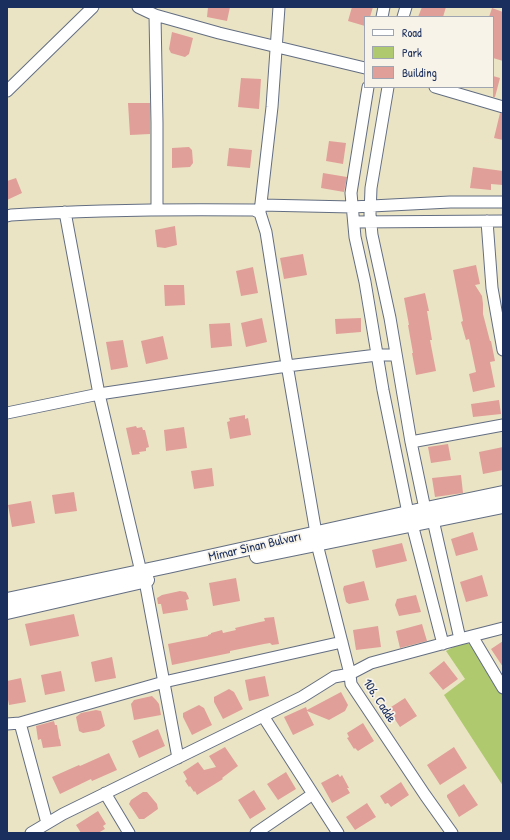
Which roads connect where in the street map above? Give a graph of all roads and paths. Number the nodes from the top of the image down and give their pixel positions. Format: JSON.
{"nodes":[{"id":1,"x":93,"y":7,"type":"edge"},
{"id":2,"x":138,"y":7,"type":"edge"},
{"id":3,"x":279,"y":7,"type":"edge"},
{"id":4,"x":155,"y":15,"type":"junction"},
{"id":5,"x":276,"y":46,"type":"junction"},
{"id":6,"x":364,"y":68,"type":"edge"},
{"id":7,"x":368,"y":88,"type":"edge"},
{"id":8,"x":388,"y":88,"type":"edge"},
{"id":9,"x":439,"y":88,"type":"edge"},
{"id":10,"x":7,"y":91,"type":"edge"},
{"id":11,"x":503,"y":106,"type":"edge"},
{"id":12,"x":503,"y":202,"type":"edge"},
{"id":13,"x":371,"y":206,"type":"junction"},
{"id":14,"x":352,"y":207,"type":"junction"},
{"id":15,"x":260,"y":209,"type":"junction"},
{"id":16,"x":157,"y":210,"type":"junction"},
{"id":17,"x":65,"y":212,"type":"junction"},
{"id":18,"x":7,"y":216,"type":"edge"},
{"id":19,"x":487,"y":221,"type":"junction"},
{"id":20,"x":503,"y":221,"type":"edge"},
{"id":21,"x":354,"y":222,"type":"junction"},
{"id":22,"x":371,"y":222,"type":"junction"},
{"id":23,"x":503,"y":350,"type":"edge"},
{"id":24,"x":377,"y":355,"type":"junction"},
{"id":25,"x":396,"y":355,"type":"junction"},
{"id":26,"x":287,"y":366,"type":"junction"},
{"id":27,"x":99,"y":394,"type":"junction"},
{"id":28,"x":7,"y":413,"type":"edge"},
{"id":29,"x":503,"y":425,"type":"edge"},
{"id":30,"x":411,"y":442,"type":"junction"},
{"id":31,"x":503,"y":493,"type":"edge"},
{"id":32,"x":503,"y":506,"type":"edge"},
{"id":33,"x":429,"y":514,"type":"junction"},
{"id":34,"x":410,"y":518,"type":"junction"},
{"id":35,"x":316,"y":538,"type":"junction"},
{"id":36,"x":143,"y":576,"type":"junction"},
{"id":37,"x":7,"y":600,"type":"edge"},
{"id":38,"x":7,"y":612,"type":"edge"},
{"id":39,"x":503,"y":628,"type":"edge"},
{"id":40,"x":472,"y":636,"type":"junction"},
{"id":41,"x":460,"y":638,"type":"junction"},
{"id":42,"x":342,"y":642,"type":"junction"},
{"id":43,"x":442,"y":644,"type":"junction"},
{"id":44,"x":350,"y":674,"type":"junction"},
{"id":45,"x":164,"y":682,"type":"junction"},
{"id":46,"x":503,"y":688,"type":"edge"},
{"id":47,"x":263,"y":716,"type":"junction"},
{"id":48,"x":20,"y":723,"type":"junction"},
{"id":49,"x":7,"y":724,"type":"edge"},
{"id":50,"x":178,"y":758,"type":"junction"},
{"id":51,"x":105,"y":793,"type":"junction"},
{"id":52,"x":313,"y":794,"type":"junction"},
{"id":53,"x":47,"y":823,"type":"junction"},
{"id":54,"x":31,"y":833,"type":"edge"},
{"id":55,"x":129,"y":833,"type":"edge"},
{"id":56,"x":256,"y":833,"type":"edge"},
{"id":57,"x":338,"y":833,"type":"edge"},
{"id":58,"x":452,"y":833,"type":"edge"}],
"edges":[{"from":1,"to":10,"type":"street"},
{"from":2,"to":4,"type":"street"},
{"from":3,"to":5,"type":"street"},
{"from":4,"to":5,"type":"street"},
{"from":4,"to":16,"type":"street"},
{"from":5,"to":6,"type":"street"},
{"from":5,"to":15,"type":"street"},
{"from":7,"to":14,"type":"street"},
{"from":8,"to":13,"type":"street"},
{"from":9,"to":11,"type":"street"},
{"from":12,"to":13,"type":"street"},
{"from":13,"to":14,"type":"street"},
{"from":13,"to":22,"type":"street"},
{"from":14,"to":15,"type":"street"},
{"from":14,"to":21,"type":"street"},
{"from":15,"to":16,"type":"street"},
{"from":15,"to":26,"type":"street","name":"106. Cadde"},
{"from":16,"to":17,"type":"street"},
{"from":17,"to":18,"type":"street"},
{"from":17,"to":27,"type":"street"},
{"from":19,"to":20,"type":"street"},
{"from":19,"to":22,"type":"street"},
{"from":19,"to":23,"type":"street"},
{"from":21,"to":22,"type":"street"},
{"from":21,"to":24,"type":"street"},
{"from":22,"to":25,"type":"street"},
{"from":24,"to":25,"type":"street"},
{"from":24,"to":26,"type":"street"},
{"from":24,"to":34,"type":"street"},
{"from":25,"to":30,"type":"street"},
{"from":26,"to":27,"type":"street"},
{"from":26,"to":35,"type":"street","name":"106. Cadde"},
{"from":27,"to":28,"type":"street"},
{"from":27,"to":36,"type":"street"},
{"from":29,"to":30,"type":"street"},
{"from":30,"to":33,"type":"street"},
{"from":31,"to":33,"type":"main road","name":"Mimar Sinan Bulvarı"},
{"from":32,"to":33,"type":"main road","name":"Mimar Sinan Bulvarı"},
{"from":33,"to":34,"type":"main road","name":"Mimar Sinan Bulvarı"},
{"from":33,"to":41,"type":"street"},
{"from":34,"to":35,"type":"main road","name":"Mimar Sinan Bulvarı"},
{"from":34,"to":43,"type":"street"},
{"from":35,"to":36,"type":"main road","name":"Mimar Sinan Bulvarı"},
{"from":35,"to":42,"type":"street","name":"106. Cadde"},
{"from":36,"to":37,"type":"main road","name":"Mimar Sinan Bulvarı"},
{"from":36,"to":38,"type":"main road","name":"Mimar Sinan Bulvarı"},
{"from":36,"to":45,"type":"street"},
{"from":39,"to":40,"type":"street"},
{"from":40,"to":41,"type":"street"},
{"from":40,"to":46,"type":"street"},
{"from":41,"to":43,"type":"street"},
{"from":42,"to":44,"type":"street","name":"106. Cadde"},
{"from":42,"to":45,"type":"street"},
{"from":43,"to":44,"type":"street"},
{"from":44,"to":47,"type":"street"},
{"from":44,"to":58,"type":"street","name":"106. Cadde"},
{"from":45,"to":48,"type":"street"},
{"from":45,"to":50,"type":"street"},
{"from":47,"to":50,"type":"street"},
{"from":47,"to":52,"type":"street"},
{"from":48,"to":49,"type":"street"},
{"from":48,"to":53,"type":"street"},
{"from":50,"to":51,"type":"street"},
{"from":51,"to":53,"type":"street"},
{"from":51,"to":55,"type":"street"},
{"from":52,"to":56,"type":"street"},
{"from":52,"to":57,"type":"street"},
{"from":53,"to":54,"type":"street"}]}
